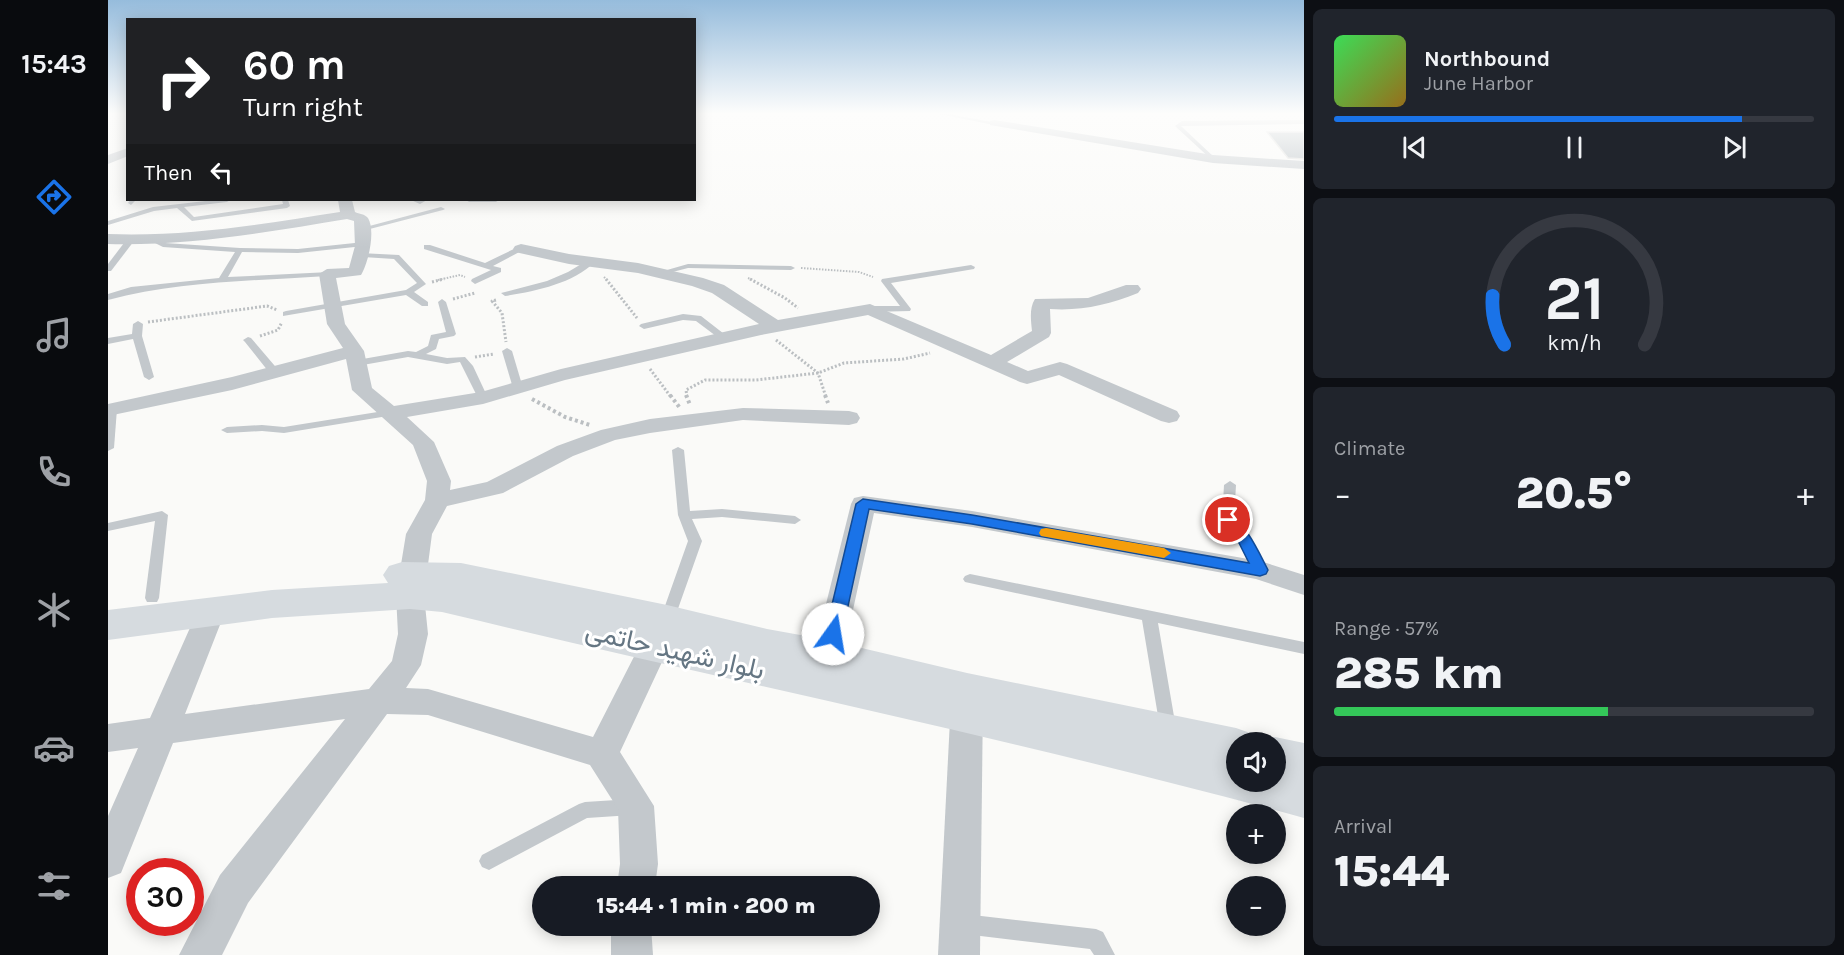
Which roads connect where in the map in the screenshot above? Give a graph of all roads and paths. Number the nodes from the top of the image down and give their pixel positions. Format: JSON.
{"nodes":[{"id":1,"x":1213,"y":159,"type":"edge"},
{"id":2,"x":1304,"y":165,"type":"edge"},
{"id":3,"x":219,"y":201,"type":"edge"},
{"id":4,"x":285,"y":201,"type":"edge"},
{"id":5,"x":345,"y":201,"type":"edge"},
{"id":6,"x":179,"y":206,"type":"junction"},
{"id":7,"x":441,"y":209,"type":"dead end"},
{"id":8,"x":348,"y":215,"type":"junction"},
{"id":9,"x":108,"y":224,"type":"edge"},
{"id":10,"x":108,"y":234,"type":"edge"},
{"id":11,"x":108,"y":239,"type":"edge"},
{"id":12,"x":156,"y":240,"type":"junction"},
{"id":13,"x":130,"y":241,"type":"junction"},
{"id":14,"x":363,"y":243,"type":"junction"},
{"id":15,"x":427,"y":247,"type":"dead end"},
{"id":16,"x":521,"y":249,"type":"joint"},
{"id":17,"x":240,"y":250,"type":"junction"},
{"id":18,"x":591,"y":262,"type":"junction"},
{"id":19,"x":486,"y":266,"type":"junction"},
{"id":20,"x":727,"y":266,"type":"junction"},
{"id":21,"x":971,"y":267,"type":"dead end"},
{"id":22,"x":108,"y":268,"type":"edge"},
{"id":23,"x":791,"y":268,"type":"joint"},
{"id":24,"x":327,"y":274,"type":"junction"},
{"id":25,"x":657,"y":274,"type":"junction"},
{"id":26,"x":222,"y":280,"type":"junction"},
{"id":27,"x":475,"y":281,"type":"joint"},
{"id":28,"x":885,"y":281,"type":"junction"},
{"id":29,"x":422,"y":284,"type":"junction"},
{"id":30,"x":1132,"y":289,"type":"dead end"},
{"id":31,"x":408,"y":292,"type":"junction"},
{"id":32,"x":505,"y":293,"type":"junction"},
{"id":33,"x":108,"y":297,"type":"edge"},
{"id":34,"x":442,"y":302,"type":"joint"},
{"id":35,"x":425,"y":304,"type":"dead end"},
{"id":36,"x":333,"y":306,"type":"junction"},
{"id":37,"x":870,"y":309,"type":"junction"},
{"id":38,"x":286,"y":314,"type":"junction"},
{"id":39,"x":812,"y":319,"type":"junction"},
{"id":40,"x":138,"y":324,"type":"joint"},
{"id":41,"x":644,"y":326,"type":"joint"},
{"id":42,"x":768,"y":327,"type":"junction"},
{"id":43,"x":137,"y":336,"type":"junction"},
{"id":44,"x":723,"y":338,"type":"junction"},
{"id":45,"x":248,"y":340,"type":"joint"},
{"id":46,"x":108,"y":341,"type":"edge"},
{"id":47,"x":953,"y":346,"type":"junction"},
{"id":48,"x":507,"y":351,"type":"junction"},
{"id":49,"x":416,"y":355,"type":"junction"},
{"id":50,"x":356,"y":357,"type":"junction"},
{"id":51,"x":643,"y":358,"type":"junction"},
{"id":52,"x":462,"y":359,"type":"junction"},
{"id":53,"x":992,"y":363,"type":"junction"},
{"id":54,"x":818,"y":373,"type":"junction"},
{"id":55,"x":276,"y":374,"type":"junction"},
{"id":56,"x":149,"y":377,"type":"dead end"},
{"id":57,"x":518,"y":388,"type":"junction"},
{"id":58,"x":483,"y":398,"type":"junction"},
{"id":59,"x":110,"y":409,"type":"edge"},
{"id":60,"x":390,"y":413,"type":"junction"},
{"id":61,"x":1169,"y":416,"type":"dead end"},
{"id":62,"x":840,"y":418,"type":"joint"},
{"id":63,"x":693,"y":419,"type":"junction"},
{"id":64,"x":227,"y":430,"type":"dead end"},
{"id":65,"x":609,"y":435,"type":"junction"},
{"id":66,"x":108,"y":448,"type":"edge"},
{"id":67,"x":678,"y":450,"type":"dead end"},
{"id":68,"x":1230,"y":485,"type":"dead end"},
{"id":69,"x":437,"y":500,"type":"junction"},
{"id":70,"x":684,"y":515,"type":"junction"},
{"id":71,"x":795,"y":520,"type":"dead end"},
{"id":72,"x":108,"y":527,"type":"edge"},
{"id":73,"x":1260,"y":570,"type":"junction"},
{"id":74,"x":970,"y":579,"type":"dead end"},
{"id":75,"x":411,"y":585,"type":"junction"},
{"id":76,"x":1304,"y":585,"type":"edge"},
{"id":77,"x":152,"y":597,"type":"junction"},
{"id":78,"x":108,"y":602,"type":"edge"},
{"id":79,"x":211,"y":612,"type":"junction"},
{"id":80,"x":1149,"y":616,"type":"junction"},
{"id":81,"x":108,"y":625,"type":"edge"},
{"id":82,"x":661,"y":634,"type":"junction"},
{"id":83,"x":1304,"y":648,"type":"edge"},
{"id":84,"x":828,"y":656,"type":"junction"},
{"id":85,"x":380,"y":701,"type":"junction"},
{"id":86,"x":967,"y":702,"type":"junction"},
{"id":87,"x":161,"y":729,"type":"junction"},
{"id":88,"x":1169,"y":732,"type":"junction"},
{"id":89,"x":108,"y":738,"type":"edge"},
{"id":90,"x":1226,"y":745,"type":"edge"},
{"id":91,"x":602,"y":754,"type":"junction"},
{"id":92,"x":1286,"y":760,"type":"edge"},
{"id":93,"x":1304,"y":764,"type":"edge"},
{"id":94,"x":1226,"y":775,"type":"edge"},
{"id":95,"x":1286,"y":791,"type":"edge"},
{"id":96,"x":1304,"y":796,"type":"edge"},
{"id":97,"x":636,"y":806,"type":"junction"},
{"id":98,"x":108,"y":860,"type":"edge"},
{"id":99,"x":489,"y":861,"type":"dead end"},
{"id":100,"x":637,"y":876,"type":"edge"},
{"id":101,"x":631,"y":936,"type":"edge"},
{"id":102,"x":959,"y":939,"type":"edge"},
{"id":103,"x":200,"y":955,"type":"edge"},
{"id":104,"x":632,"y":955,"type":"edge"},
{"id":105,"x":1105,"y":955,"type":"edge"}],
"edges":[{"from":1,"to":2,"type":"street"},
{"from":3,"to":6,"type":"lane"},
{"from":4,"to":6,"type":"lane"},
{"from":5,"to":8,"type":"street"},
{"from":6,"to":9,"type":"lane"},
{"from":7,"to":14,"type":"lane"},
{"from":8,"to":12,"type":"street"},
{"from":8,"to":14,"type":"street"},
{"from":9,"to":10,"type":"street"},
{"from":11,"to":13,"type":"street"},
{"from":12,"to":13,"type":"street"},
{"from":12,"to":17,"type":"lane"},
{"from":13,"to":22,"type":"lane"},
{"from":14,"to":17,"type":"lane"},
{"from":14,"to":24,"type":"street"},
{"from":14,"to":29,"type":"lane"},
{"from":15,"to":19,"type":"lane"},
{"from":16,"to":18,"type":"street"},
{"from":16,"to":19,"type":"lane"},
{"from":17,"to":26,"type":"lane"},
{"from":18,"to":25,"type":"street"},
{"from":18,"to":32,"type":"lane"},
{"from":18,"to":41,"type":"path"},
{"from":19,"to":27,"type":"lane"},
{"from":20,"to":23,"type":"lane"},
{"from":20,"to":25,"type":"lane"},
{"from":20,"to":39,"type":"path"},
{"from":21,"to":28,"type":"lane"},
{"from":23,"to":28,"type":"path"},
{"from":24,"to":26,"type":"lane"},
{"from":24,"to":36,"type":"street"},
{"from":25,"to":42,"type":"street"},
{"from":26,"to":33,"type":"lane"},
{"from":27,"to":29,"type":"path"},
{"from":28,"to":37,"type":"lane"},
{"from":29,"to":31,"type":"lane"},
{"from":30,"to":53,"type":"street"},
{"from":31,"to":35,"type":"lane"},
{"from":31,"to":36,"type":"lane"},
{"from":32,"to":34,"type":"path"},
{"from":32,"to":48,"type":"path"},
{"from":34,"to":49,"type":"lane"},
{"from":36,"to":38,"type":"lane"},
{"from":36,"to":50,"type":"street"},
{"from":37,"to":39,"type":"street"},
{"from":37,"to":47,"type":"street"},
{"from":38,"to":40,"type":"path"},
{"from":38,"to":45,"type":"path"},
{"from":39,"to":42,"type":"street"},
{"from":40,"to":43,"type":"lane"},
{"from":41,"to":44,"type":"lane"},
{"from":42,"to":44,"type":"street"},
{"from":42,"to":54,"type":"path"},
{"from":43,"to":46,"type":"lane"},
{"from":43,"to":56,"type":"lane"},
{"from":44,"to":51,"type":"street"},
{"from":45,"to":55,"type":"lane"},
{"from":47,"to":53,"type":"street"},
{"from":47,"to":54,"type":"path"},
{"from":48,"to":52,"type":"path"},
{"from":48,"to":57,"type":"lane"},
{"from":49,"to":50,"type":"lane"},
{"from":49,"to":52,"type":"lane"},
{"from":50,"to":55,"type":"street"},
{"from":50,"to":60,"type":"street"},
{"from":51,"to":57,"type":"street"},
{"from":51,"to":63,"type":"path"},
{"from":52,"to":58,"type":"lane"},
{"from":53,"to":61,"type":"street"},
{"from":54,"to":62,"type":"path"},
{"from":54,"to":63,"type":"path"},
{"from":55,"to":59,"type":"street"},
{"from":57,"to":58,"type":"street"},
{"from":57,"to":65,"type":"path"},
{"from":58,"to":60,"type":"street"},
{"from":59,"to":66,"type":"lane"},
{"from":60,"to":64,"type":"lane"},
{"from":60,"to":69,"type":"street"},
{"from":62,"to":63,"type":"street"},
{"from":63,"to":65,"type":"street"},
{"from":65,"to":69,"type":"street"},
{"from":67,"to":70,"type":"lane"},
{"from":68,"to":73,"type":"lane"},
{"from":69,"to":75,"type":"street"},
{"from":70,"to":71,"type":"lane"},
{"from":70,"to":82,"type":"lane"},
{"from":72,"to":77,"type":"lane"},
{"from":73,"to":76,"type":"street"},
{"from":73,"to":84,"type":"street"},
{"from":74,"to":80,"type":"lane"},
{"from":75,"to":77,"type":"main road","name":"بلوار شهید حاتمی"},
{"from":75,"to":79,"type":"main road","name":"بلوار شهید حاتمی"},
{"from":75,"to":82,"type":"main road","name":"بلوار شهید حاتمی"},
{"from":75,"to":85,"type":"street"},
{"from":77,"to":78,"type":"main road","name":"بلوار شهید حاتمی"},
{"from":79,"to":81,"type":"main road","name":"بلوار شهید حاتمی"},
{"from":79,"to":87,"type":"street"},
{"from":80,"to":83,"type":"lane"},
{"from":80,"to":88,"type":"lane"},
{"from":82,"to":84,"type":"main road","name":"بلوار شهید حاتمی"},
{"from":82,"to":86,"type":"main road","name":"بلوار شهید حاتمی"},
{"from":82,"to":91,"type":"street"},
{"from":84,"to":86,"type":"main road","name":"بلوار شهید حاتمی"},
{"from":85,"to":87,"type":"street"},
{"from":85,"to":91,"type":"street"},
{"from":85,"to":103,"type":"street"},
{"from":86,"to":88,"type":"main road","name":"بلوار شهید حاتمی"},
{"from":86,"to":94,"type":"main road","name":"بلوار شهید حاتمی"},
{"from":86,"to":102,"type":"street"},
{"from":87,"to":89,"type":"street"},
{"from":87,"to":98,"type":"street"},
{"from":88,"to":90,"type":"main road","name":"بلوار شهید حاتمی"},
{"from":91,"to":97,"type":"street"},
{"from":92,"to":93,"type":"main road"},
{"from":95,"to":96,"type":"main road"},
{"from":97,"to":99,"type":"lane"},
{"from":97,"to":100,"type":"street"},
{"from":101,"to":104,"type":"street"},
{"from":102,"to":105,"type":"lane"}]}
